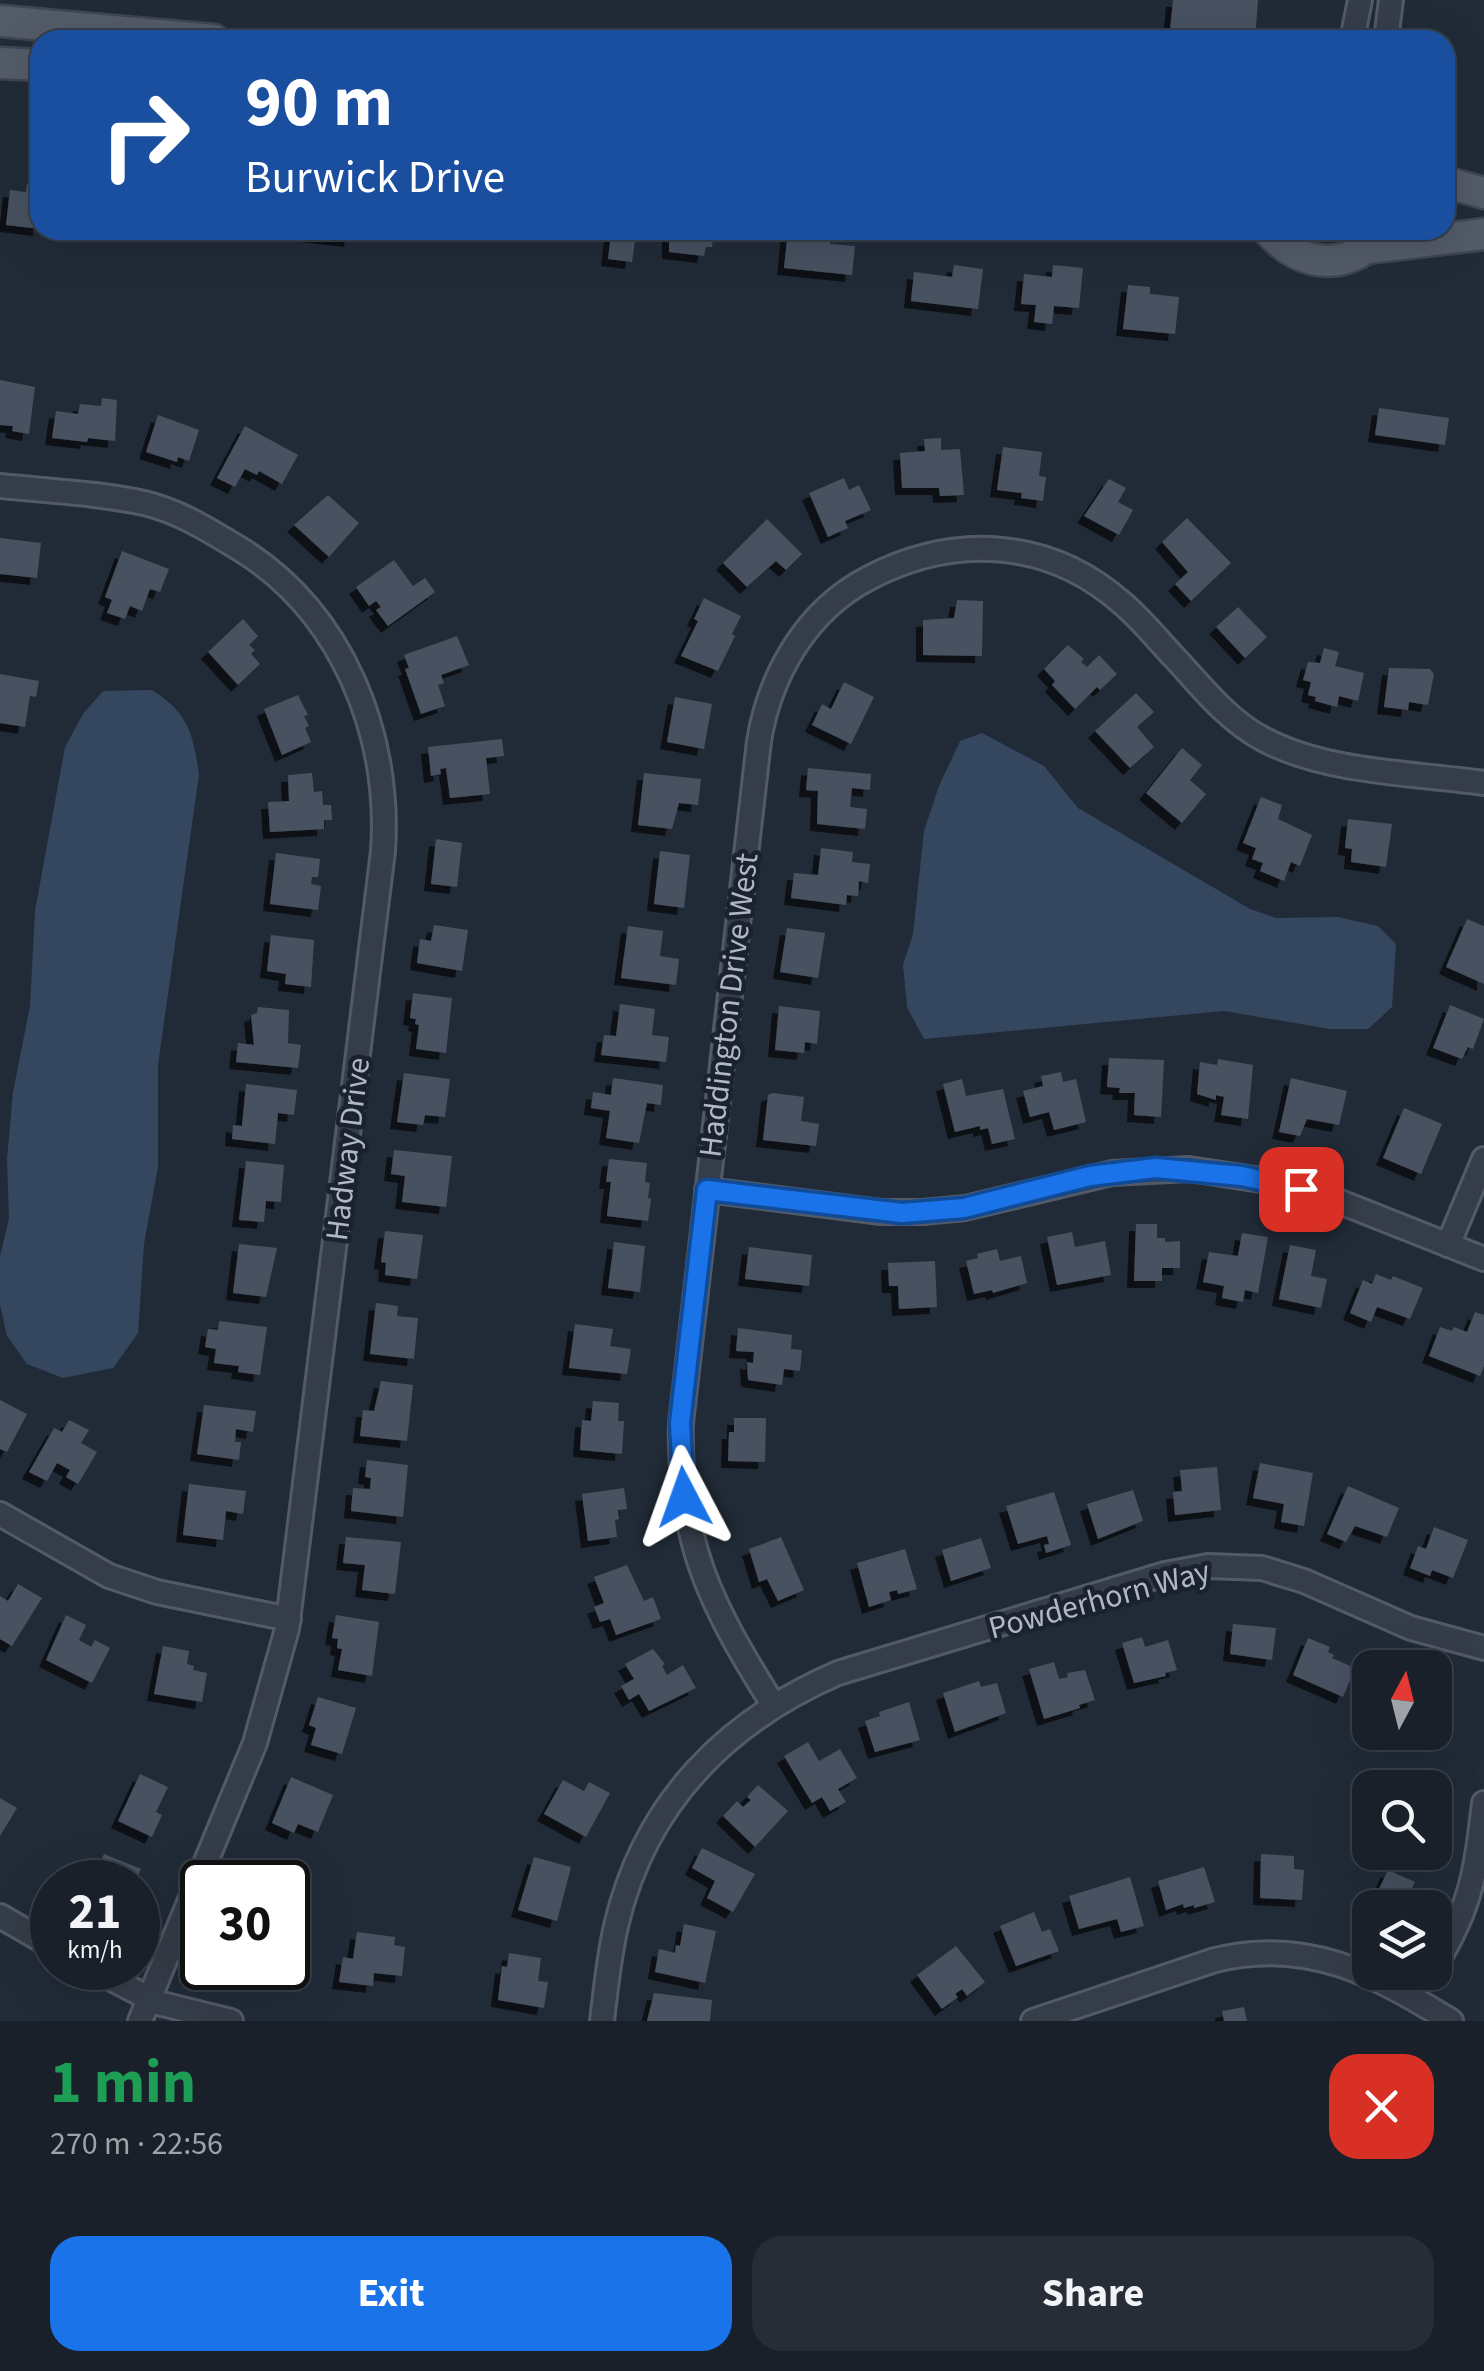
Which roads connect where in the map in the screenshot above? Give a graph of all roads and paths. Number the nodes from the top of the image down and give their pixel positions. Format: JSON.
{"nodes":[{"id":1,"x":1360,"y":0,"type":"edge"},
{"id":2,"x":1391,"y":0,"type":"edge"},
{"id":3,"x":0,"y":21,"type":"edge"},
{"id":4,"x":101,"y":30,"type":"edge"},
{"id":5,"x":1354,"y":30,"type":"edge"},
{"id":6,"x":1387,"y":30,"type":"edge"},
{"id":7,"x":0,"y":62,"type":"edge"},
{"id":8,"x":30,"y":64,"type":"edge"},
{"id":9,"x":1455,"y":181,"type":"edge"},
{"id":10,"x":1484,"y":193,"type":"edge"},
{"id":11,"x":1484,"y":234,"type":"edge"},
{"id":12,"x":1455,"y":235,"type":"edge"},
{"id":13,"x":1277,"y":240,"type":"edge"},
{"id":14,"x":1375,"y":240,"type":"edge"},
{"id":15,"x":0,"y":486,"type":"edge"},
{"id":16,"x":1484,"y":783,"type":"edge"},
{"id":17,"x":1484,"y":1158,"type":"edge"},
{"id":18,"x":707,"y":1190,"type":"junction"},
{"id":19,"x":1448,"y":1245,"type":"junction"},
{"id":20,"x":1484,"y":1259,"type":"edge"},
{"id":21,"x":0,"y":1514,"type":"edge"},
{"id":22,"x":289,"y":1618,"type":"junction"},
{"id":23,"x":1484,"y":1648,"type":"edge"},
{"id":24,"x":774,"y":1706,"type":"junction"},
{"id":25,"x":1484,"y":1803,"type":"edge"},
{"id":26,"x":0,"y":1916,"type":"edge"},
{"id":27,"x":30,"y":1933,"type":"edge"},
{"id":28,"x":1452,"y":1938,"type":"edge"},
{"id":29,"x":134,"y":1990,"type":"edge"},
{"id":30,"x":1419,"y":1990,"type":"edge"},
{"id":31,"x":150,"y":1998,"type":"junction"},
{"id":32,"x":1414,"y":1998,"type":"junction"},
{"id":33,"x":140,"y":2021,"type":"edge"},
{"id":34,"x":231,"y":2021,"type":"edge"},
{"id":35,"x":602,"y":2021,"type":"edge"},
{"id":36,"x":1033,"y":2021,"type":"edge"},
{"id":37,"x":1451,"y":2021,"type":"edge"}],
"edges":[{"from":1,"to":5,"type":"street"},
{"from":2,"to":6,"type":"street"},
{"from":3,"to":4,"type":"main road"},
{"from":7,"to":8,"type":"main road"},
{"from":9,"to":10,"type":"main road"},
{"from":11,"to":12,"type":"main road"},
{"from":13,"to":14,"type":"main road"},
{"from":15,"to":22,"type":"street","name":"Hadway Drive"},
{"from":16,"to":18,"type":"street","name":"Haddington Drive West"},
{"from":17,"to":19,"type":"street"},
{"from":18,"to":19,"type":"street"},
{"from":18,"to":24,"type":"street","name":"Haddington Drive West"},
{"from":19,"to":20,"type":"street"},
{"from":21,"to":22,"type":"street"},
{"from":22,"to":31,"type":"street","name":"Hadway Drive"},
{"from":23,"to":24,"type":"street","name":"Powderhorn Way"},
{"from":24,"to":35,"type":"street","name":"Powderhorn Way"},
{"from":25,"to":28,"type":"street"},
{"from":26,"to":27,"type":"street"},
{"from":29,"to":31,"type":"street"},
{"from":30,"to":32,"type":"street"},
{"from":31,"to":33,"type":"street","name":"Hadway Drive"},
{"from":31,"to":34,"type":"street"},
{"from":32,"to":36,"type":"street"},
{"from":32,"to":37,"type":"street"}]}
